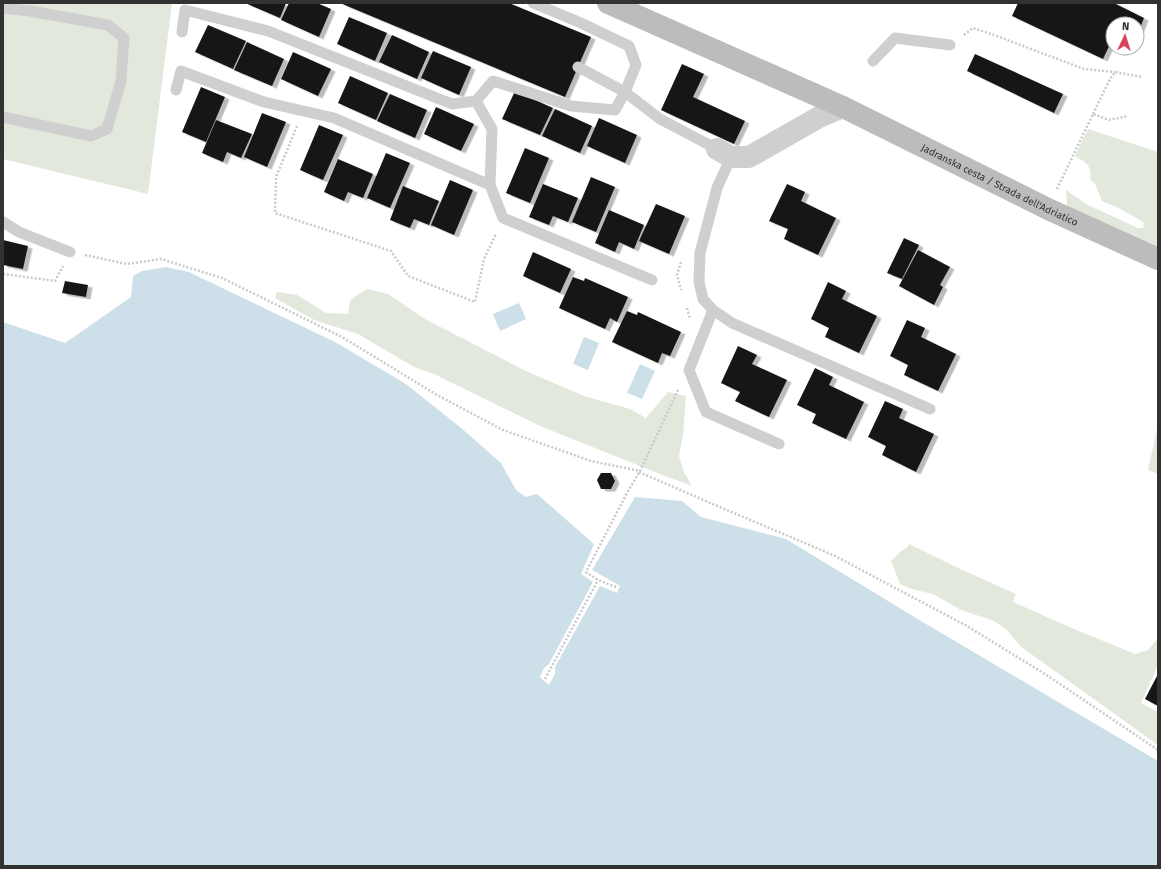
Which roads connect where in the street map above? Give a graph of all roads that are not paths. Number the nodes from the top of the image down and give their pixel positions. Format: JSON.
{"nodes":[{"id":1,"x":533,"y":3,"type":"edge"},
{"id":2,"x":608,"y":3,"type":"edge"},
{"id":3,"x":3,"y":8,"type":"edge"},
{"id":4,"x":182,"y":32,"type":"dead end"},
{"id":5,"x":950,"y":45,"type":"road end"},
{"id":6,"x":873,"y":61,"type":"dead end"},
{"id":7,"x":578,"y":67,"type":"dead end"},
{"id":8,"x":176,"y":90,"type":"dead end"},
{"id":9,"x":625,"y":92,"type":"junction"},
{"id":10,"x":476,"y":101,"type":"junction"},
{"id":11,"x":843,"y":107,"type":"junction"},
{"id":12,"x":3,"y":117,"type":"edge"},
{"id":13,"x":724,"y":153,"type":"junction"},
{"id":14,"x":490,"y":185,"type":"junction"},
{"id":15,"x":3,"y":222,"type":"edge"},
{"id":16,"x":70,"y":252,"type":"road end"},
{"id":17,"x":1158,"y":260,"type":"edge"},
{"id":18,"x":652,"y":280,"type":"dead end"},
{"id":19,"x":713,"y":310,"type":"junction"},
{"id":20,"x":930,"y":409,"type":"dead end"},
{"id":21,"x":779,"y":444,"type":"dead end"}],
"edges":[{"from":1,"to":9,"type":"lane"},
{"from":2,"to":11,"type":"main road","name":"Jadranska cesta / Strada dell'Adriatico"},
{"from":3,"to":12,"type":"lane"},
{"from":4,"to":10,"type":"lane"},
{"from":5,"to":6,"type":"lane"},
{"from":7,"to":9,"type":"lane"},
{"from":8,"to":14,"type":"lane"},
{"from":9,"to":10,"type":"lane"},
{"from":9,"to":13,"type":"lane"},
{"from":10,"to":14,"type":"lane"},
{"from":11,"to":13,"type":"street"},
{"from":11,"to":17,"type":"main road","name":"Jadranska cesta / Strada dell'Adriatico"},
{"from":13,"to":19,"type":"lane"},
{"from":14,"to":18,"type":"lane"},
{"from":15,"to":16,"type":"lane"},
{"from":19,"to":20,"type":"lane"},
{"from":19,"to":21,"type":"lane"}]}
